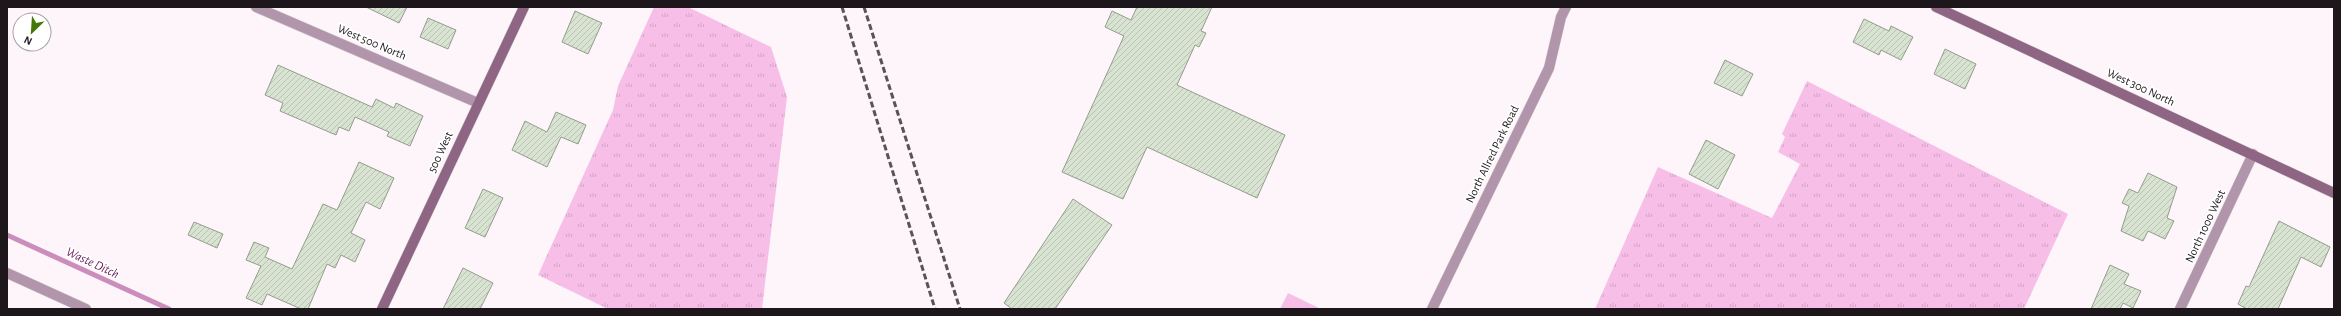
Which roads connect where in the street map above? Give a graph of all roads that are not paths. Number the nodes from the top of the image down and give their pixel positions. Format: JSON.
{"nodes":[{"id":1,"x":256,"y":7,"type":"edge"},
{"id":2,"x":524,"y":7,"type":"edge"},
{"id":3,"x":1566,"y":7,"type":"edge"},
{"id":4,"x":1936,"y":7,"type":"edge"},
{"id":5,"x":478,"y":102,"type":"junction"},
{"id":6,"x":2253,"y":154,"type":"junction"},
{"id":7,"x":2334,"y":193,"type":"edge"},
{"id":8,"x":7,"y":273,"type":"edge"},
{"id":9,"x":86,"y":309,"type":"edge"},
{"id":10,"x":382,"y":309,"type":"edge"},
{"id":11,"x":1432,"y":309,"type":"edge"},
{"id":12,"x":2180,"y":309,"type":"edge"}],
"edges":[{"from":1,"to":5,"type":"street","name":"West 500 North"},
{"from":2,"to":5,"type":"street","name":"500 West"},
{"from":3,"to":11,"type":"street","name":"North Allred Park Road"},
{"from":4,"to":6,"type":"street","name":"West 300 North"},
{"from":5,"to":10,"type":"street","name":"500 West"},
{"from":6,"to":7,"type":"street","name":"West 300 North"},
{"from":6,"to":12,"type":"street","name":"North 1000 West"},
{"from":8,"to":9,"type":"street"}]}
